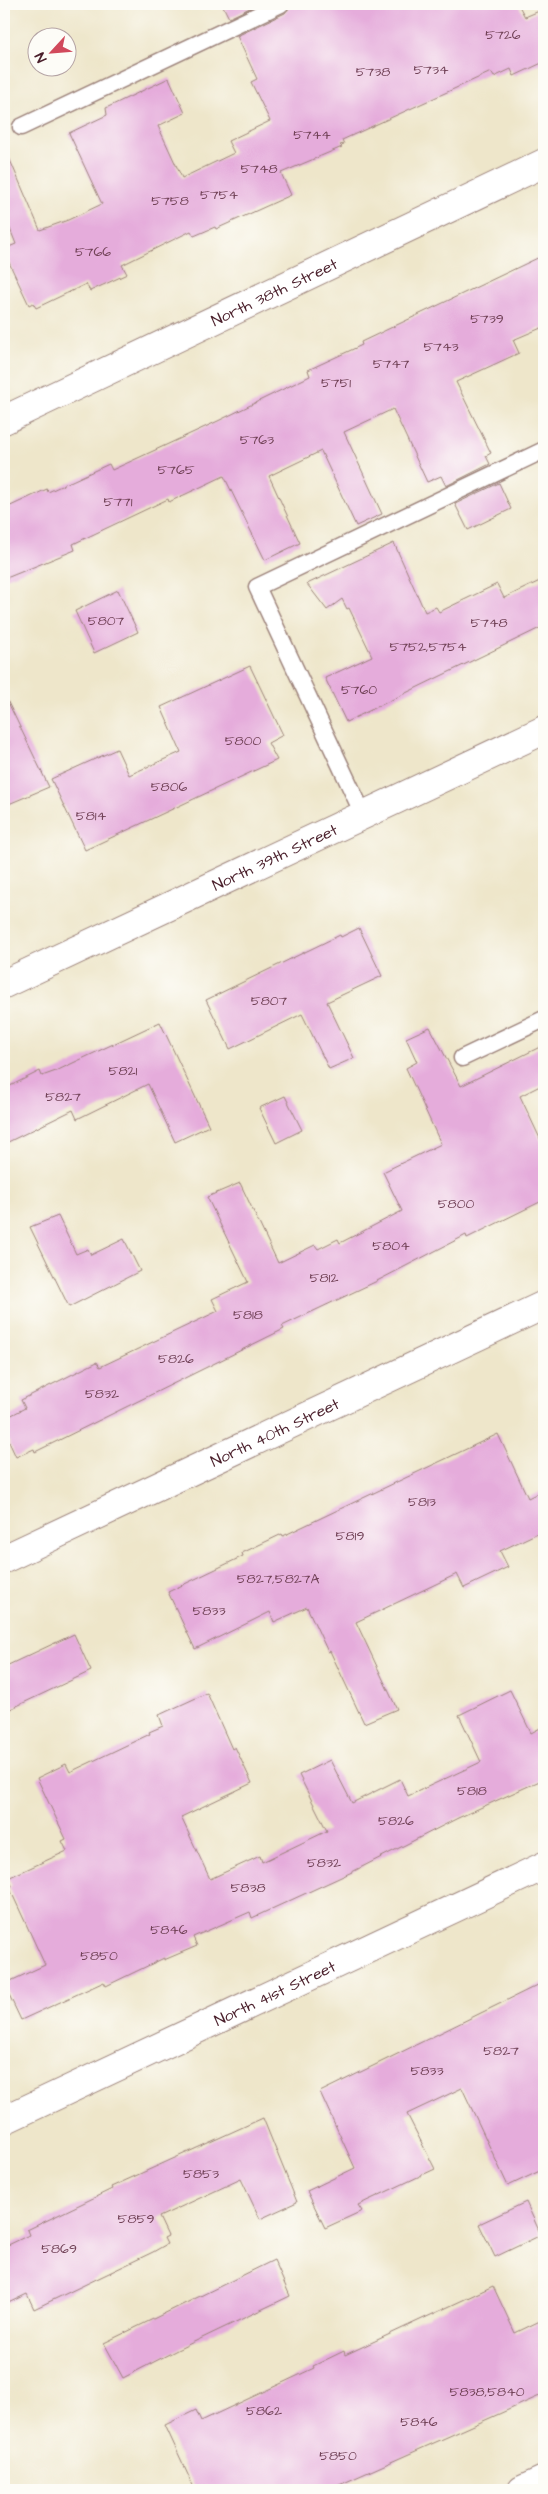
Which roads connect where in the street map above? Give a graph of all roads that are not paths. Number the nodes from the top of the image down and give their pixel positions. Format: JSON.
{"nodes":[{"id":1,"x":281,"y":4,"type":"edge"},
{"id":2,"x":21,"y":127,"type":"dead end"},
{"id":3,"x":544,"y":164,"type":"edge"},
{"id":4,"x":4,"y":420,"type":"edge"},
{"id":5,"x":544,"y":450,"type":"edge"},
{"id":6,"x":544,"y":730,"type":"edge"},
{"id":7,"x":363,"y":814,"type":"junction"},
{"id":8,"x":4,"y":984,"type":"edge"},
{"id":9,"x":544,"y":1019,"type":"edge"},
{"id":10,"x":462,"y":1058,"type":"dead end"},
{"id":11,"x":544,"y":1305,"type":"edge"},
{"id":12,"x":4,"y":1559,"type":"edge"},
{"id":13,"x":544,"y":1866,"type":"edge"},
{"id":14,"x":4,"y":2120,"type":"edge"},
{"id":15,"x":544,"y":2480,"type":"edge"},
{"id":16,"x":522,"y":2490,"type":"edge"}],
"edges":[{"from":1,"to":2,"type":"lane"},
{"from":3,"to":4,"type":"street","name":"North 38th Street"},
{"from":5,"to":7,"type":"lane"},
{"from":6,"to":7,"type":"street","name":"North 39th Street"},
{"from":7,"to":8,"type":"street","name":"North 39th Street"},
{"from":9,"to":10,"type":"lane"},
{"from":11,"to":12,"type":"street","name":"North 40th Street"},
{"from":13,"to":14,"type":"street","name":"North 41st Street"},
{"from":15,"to":16,"type":"street"}]}
